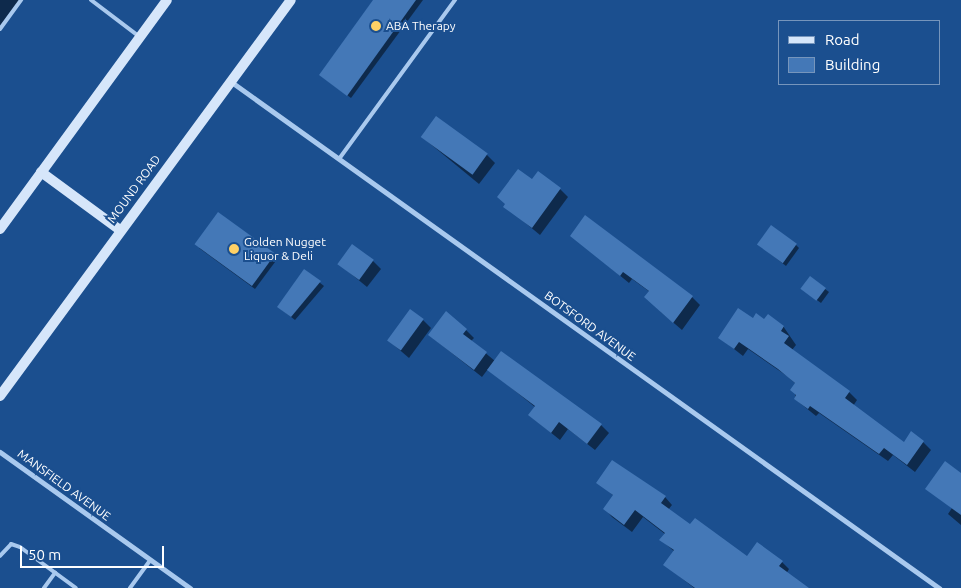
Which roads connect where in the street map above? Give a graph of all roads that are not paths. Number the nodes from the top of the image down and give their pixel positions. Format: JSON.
{"nodes":[{"id":1,"x":21,"y":0,"type":"edge"},
{"id":2,"x":91,"y":0,"type":"edge"},
{"id":3,"x":167,"y":0,"type":"edge"},
{"id":4,"x":291,"y":0,"type":"edge"},
{"id":5,"x":455,"y":0,"type":"edge"},
{"id":6,"x":0,"y":29,"type":"edge"},
{"id":7,"x":140,"y":37,"type":"junction"},
{"id":8,"x":230,"y":81,"type":"junction"},
{"id":9,"x":339,"y":159,"type":"junction"},
{"id":10,"x":41,"y":172,"type":"junction"},
{"id":11,"x":0,"y":229,"type":"edge"},
{"id":12,"x":120,"y":230,"type":"junction"},
{"id":13,"x":0,"y":396,"type":"edge"},
{"id":14,"x":0,"y":452,"type":"edge"},
{"id":15,"x":0,"y":556,"type":"edge"},
{"id":16,"x":150,"y":560,"type":"junction"},
{"id":17,"x":55,"y":573,"type":"junction"},
{"id":18,"x":44,"y":588,"type":"edge"},
{"id":19,"x":76,"y":588,"type":"edge"},
{"id":20,"x":130,"y":588,"type":"edge"},
{"id":21,"x":190,"y":588,"type":"edge"},
{"id":22,"x":939,"y":588,"type":"edge"}],
"edges":[{"from":1,"to":6,"type":"lane"},
{"from":2,"to":7,"type":"lane"},
{"from":3,"to":7,"type":"main road"},
{"from":4,"to":8,"type":"main road","name":"MOUND ROAD"},
{"from":5,"to":9,"type":"lane"},
{"from":7,"to":10,"type":"main road"},
{"from":8,"to":9,"type":"street","name":"BOTSFORD AVENUE"},
{"from":8,"to":12,"type":"main road","name":"MOUND ROAD"},
{"from":9,"to":22,"type":"street","name":"BOTSFORD AVENUE"},
{"from":10,"to":11,"type":"main road"},
{"from":10,"to":12,"type":"main road"},
{"from":12,"to":13,"type":"main road","name":"MOUND ROAD"},
{"from":14,"to":16,"type":"street","name":"MANSFIELD AVENUE"},
{"from":15,"to":17,"type":"lane"},
{"from":16,"to":20,"type":"lane"},
{"from":16,"to":21,"type":"street","name":"MANSFIELD AVENUE"},
{"from":17,"to":18,"type":"lane"},
{"from":17,"to":19,"type":"lane"}]}
